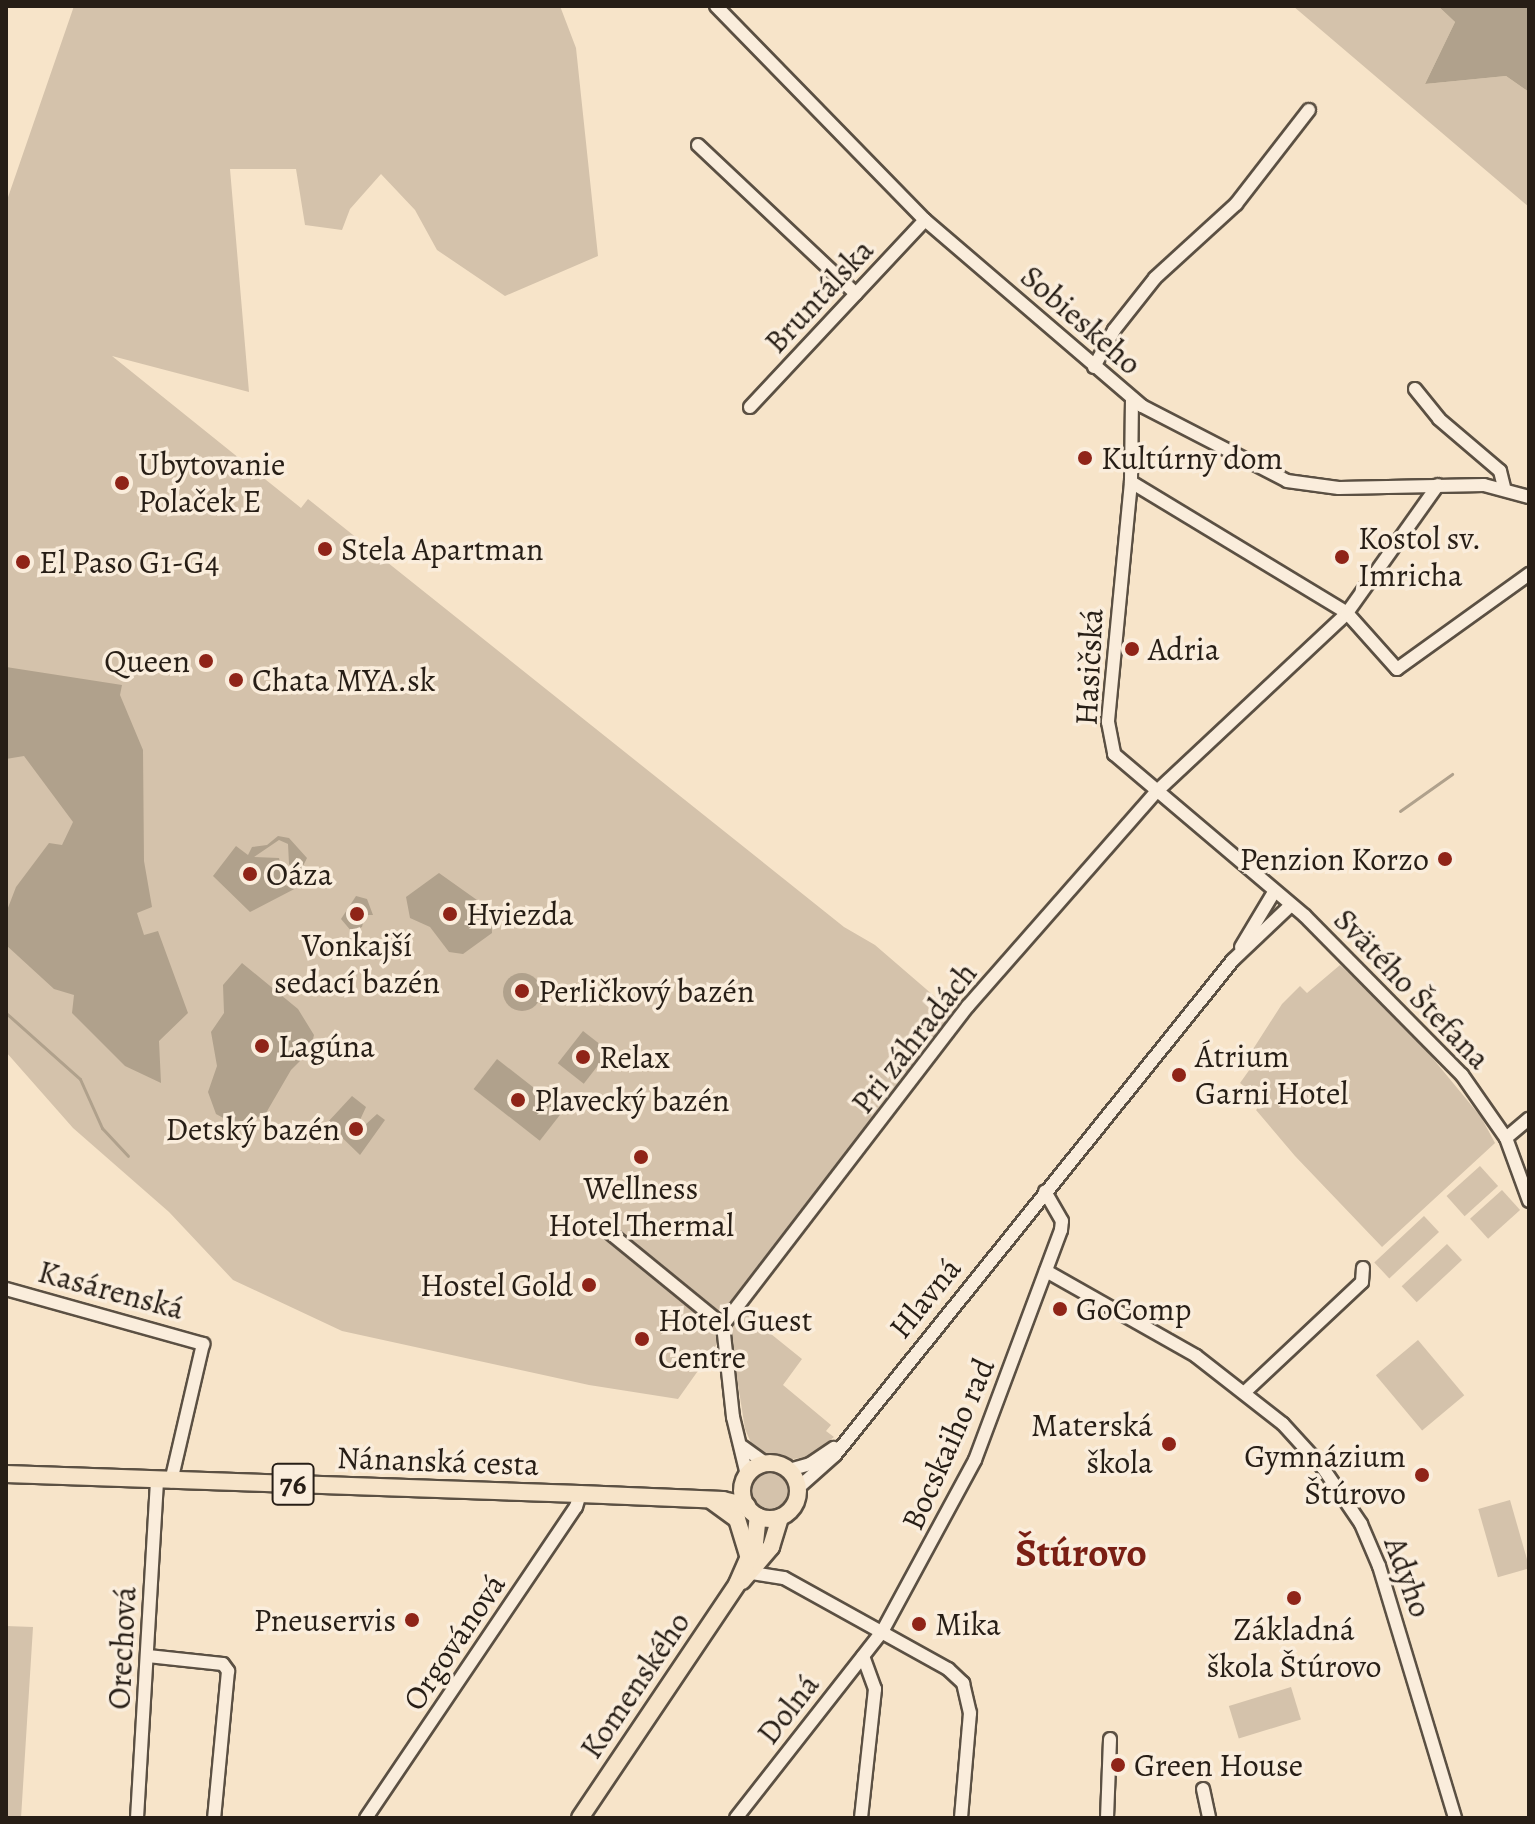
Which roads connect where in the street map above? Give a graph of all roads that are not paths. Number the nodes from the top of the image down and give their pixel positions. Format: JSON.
{"nodes":[{"id":1,"x":716,"y":6,"type":"edge"},
{"id":2,"x":1309,"y":110,"type":"dead end"},
{"id":3,"x":698,"y":145,"type":"dead end"},
{"id":4,"x":925,"y":220,"type":"junction"},
{"id":5,"x":856,"y":294,"type":"junction"},
{"id":6,"x":1094,"y":367,"type":"junction"},
{"id":7,"x":1415,"y":389,"type":"dead end"},
{"id":8,"x":1132,"y":398,"type":"junction"},
{"id":9,"x":750,"y":407,"type":"dead end"},
{"id":10,"x":1131,"y":482,"type":"junction"},
{"id":11,"x":1438,"y":485,"type":"junction"},
{"id":12,"x":1504,"y":487,"type":"junction"},
{"id":13,"x":1529,"y":497,"type":"edge"},
{"id":14,"x":1529,"y":574,"type":"edge"},
{"id":15,"x":1347,"y":613,"type":"junction"},
{"id":16,"x":1156,"y":792,"type":"junction"},
{"id":17,"x":1274,"y":892,"type":"junction"},
{"id":18,"x":1291,"y":905,"type":"junction"},
{"id":19,"x":1233,"y":960,"type":"junction"},
{"id":20,"x":1529,"y":1119,"type":"edge"},
{"id":21,"x":1506,"y":1138,"type":"junction"},
{"id":22,"x":1045,"y":1191,"type":"junction"},
{"id":23,"x":1529,"y":1201,"type":"edge"},
{"id":24,"x":610,"y":1233,"type":"dead end"},
{"id":25,"x":1363,"y":1268,"type":"dead end"},
{"id":26,"x":1046,"y":1271,"type":"junction"},
{"id":27,"x":6,"y":1289,"type":"edge"},
{"id":28,"x":723,"y":1325,"type":"junction"},
{"id":29,"x":1246,"y":1391,"type":"junction"},
{"id":30,"x":846,"y":1438,"type":"junction"},
{"id":31,"x":743,"y":1447,"type":"junction"},
{"id":32,"x":765,"y":1463,"type":"junction"},
{"id":33,"x":789,"y":1470,"type":"junction"},
{"id":34,"x":6,"y":1474,"type":"edge"},
{"id":35,"x":746,"y":1479,"type":"junction"},
{"id":36,"x":164,"y":1481,"type":"junction"},
{"id":37,"x":798,"y":1488,"type":"junction"},
{"id":38,"x":580,"y":1494,"type":"junction"},
{"id":39,"x":677,"y":1498,"type":"junction"},
{"id":40,"x":711,"y":1500,"type":"junction"},
{"id":41,"x":753,"y":1511,"type":"junction"},
{"id":42,"x":780,"y":1517,"type":"junction"},
{"id":43,"x":771,"y":1547,"type":"junction"},
{"id":44,"x":750,"y":1566,"type":"junction"},
{"id":45,"x":784,"y":1578,"type":"junction"},
{"id":46,"x":882,"y":1632,"type":"junction"},
{"id":47,"x":148,"y":1656,"type":"junction"},
{"id":48,"x":863,"y":1656,"type":"junction"},
{"id":49,"x":1110,"y":1739,"type":"dead end"},
{"id":50,"x":1203,"y":1789,"type":"dead end"},
{"id":51,"x":137,"y":1818,"type":"edge"},
{"id":52,"x":214,"y":1818,"type":"edge"},
{"id":53,"x":366,"y":1818,"type":"edge"},
{"id":54,"x":580,"y":1818,"type":"edge"},
{"id":55,"x":736,"y":1818,"type":"edge"},
{"id":56,"x":861,"y":1818,"type":"edge"},
{"id":57,"x":961,"y":1818,"type":"edge"},
{"id":58,"x":1107,"y":1818,"type":"edge"},
{"id":59,"x":1209,"y":1818,"type":"edge"},
{"id":60,"x":1455,"y":1818,"type":"edge"}],
"edges":[{"from":1,"to":4,"type":"street","name":"Sobieskeho"},
{"from":2,"to":6,"type":"street"},
{"from":3,"to":5,"type":"street"},
{"from":4,"to":5,"type":"street","name":"Bruntálska"},
{"from":4,"to":6,"type":"street","name":"Sobieskeho"},
{"from":5,"to":9,"type":"street","name":"Bruntálska"},
{"from":6,"to":8,"type":"street","name":"Sobieskeho"},
{"from":7,"to":12,"type":"street"},
{"from":8,"to":10,"type":"street","name":"Hasičská"},
{"from":8,"to":11,"type":"street","name":"Sobieskeho"},
{"from":10,"to":15,"type":"street"},
{"from":10,"to":16,"type":"street","name":"Hasičská"},
{"from":11,"to":12,"type":"street","name":"Sobieskeho"},
{"from":11,"to":15,"type":"street","name":"Pri záhradách"},
{"from":12,"to":13,"type":"street","name":"Sobieskeho"},
{"from":14,"to":15,"type":"street"},
{"from":15,"to":16,"type":"street","name":"Pri záhradách"},
{"from":16,"to":17,"type":"street","name":"Hasičská"},
{"from":16,"to":28,"type":"street","name":"Pri záhradách"},
{"from":17,"to":18,"type":"street","name":"Hasičská"},
{"from":17,"to":19,"type":"street","name":"Hlavná"},
{"from":18,"to":19,"type":"street","name":"Hlavná"},
{"from":18,"to":21,"type":"street","name":"Svätého Štefana"},
{"from":19,"to":22,"type":"street","name":"Hlavná"},
{"from":20,"to":21,"type":"street"},
{"from":21,"to":23,"type":"street","name":"Svätého Štefana"},
{"from":22,"to":26,"type":"street"},
{"from":22,"to":30,"type":"street","name":"Hlavná"},
{"from":24,"to":28,"type":"street"},
{"from":25,"to":29,"type":"street"},
{"from":26,"to":29,"type":"street","name":"Adyho"},
{"from":26,"to":46,"type":"street","name":"Bocskaiho rad"},
{"from":27,"to":36,"type":"street","name":"Kasárenská"},
{"from":28,"to":31,"type":"street"},
{"from":29,"to":60,"type":"street","name":"Adyho"},
{"from":30,"to":33,"type":"street","name":"Hlavná"},
{"from":30,"to":37,"type":"street","name":"Hlavná"},
{"from":31,"to":32,"type":"street"},
{"from":31,"to":35,"type":"street"},
{"from":32,"to":33,"type":"main road"},
{"from":32,"to":35,"type":"main road","number":"76"},
{"from":33,"to":37,"type":"main road"},
{"from":34,"to":36,"type":"main road","name":"Nánanská cesta","number":"76"},
{"from":35,"to":39,"type":"main road","number":"76"},
{"from":35,"to":41,"type":"main road"},
{"from":36,"to":38,"type":"main road","name":"Nánanská cesta","number":"76"},
{"from":36,"to":47,"type":"street","name":"Orechová"},
{"from":37,"to":42,"type":"main road"},
{"from":38,"to":39,"type":"main road","name":"Nánanská cesta","number":"76"},
{"from":38,"to":53,"type":"street","name":"Orgovánová"},
{"from":39,"to":40,"type":"main road","number":"76"},
{"from":40,"to":41,"type":"main road","number":"76"},
{"from":40,"to":44,"type":"main road"},
{"from":41,"to":42,"type":"main road","number":"76"},
{"from":41,"to":44,"type":"main road"},
{"from":42,"to":43,"type":"main road","name":"Komenského"},
{"from":43,"to":44,"type":"main road","name":"Komenského"},
{"from":43,"to":45,"type":"street"},
{"from":44,"to":45,"type":"street"},
{"from":44,"to":54,"type":"main road","name":"Komenského"},
{"from":45,"to":46,"type":"street"},
{"from":46,"to":48,"type":"street","name":"Dolná"},
{"from":46,"to":57,"type":"street"},
{"from":47,"to":51,"type":"street","name":"Orechová"},
{"from":47,"to":52,"type":"street"},
{"from":48,"to":55,"type":"street","name":"Dolná"},
{"from":48,"to":56,"type":"street"},
{"from":49,"to":58,"type":"street"},
{"from":50,"to":59,"type":"street"}]}
